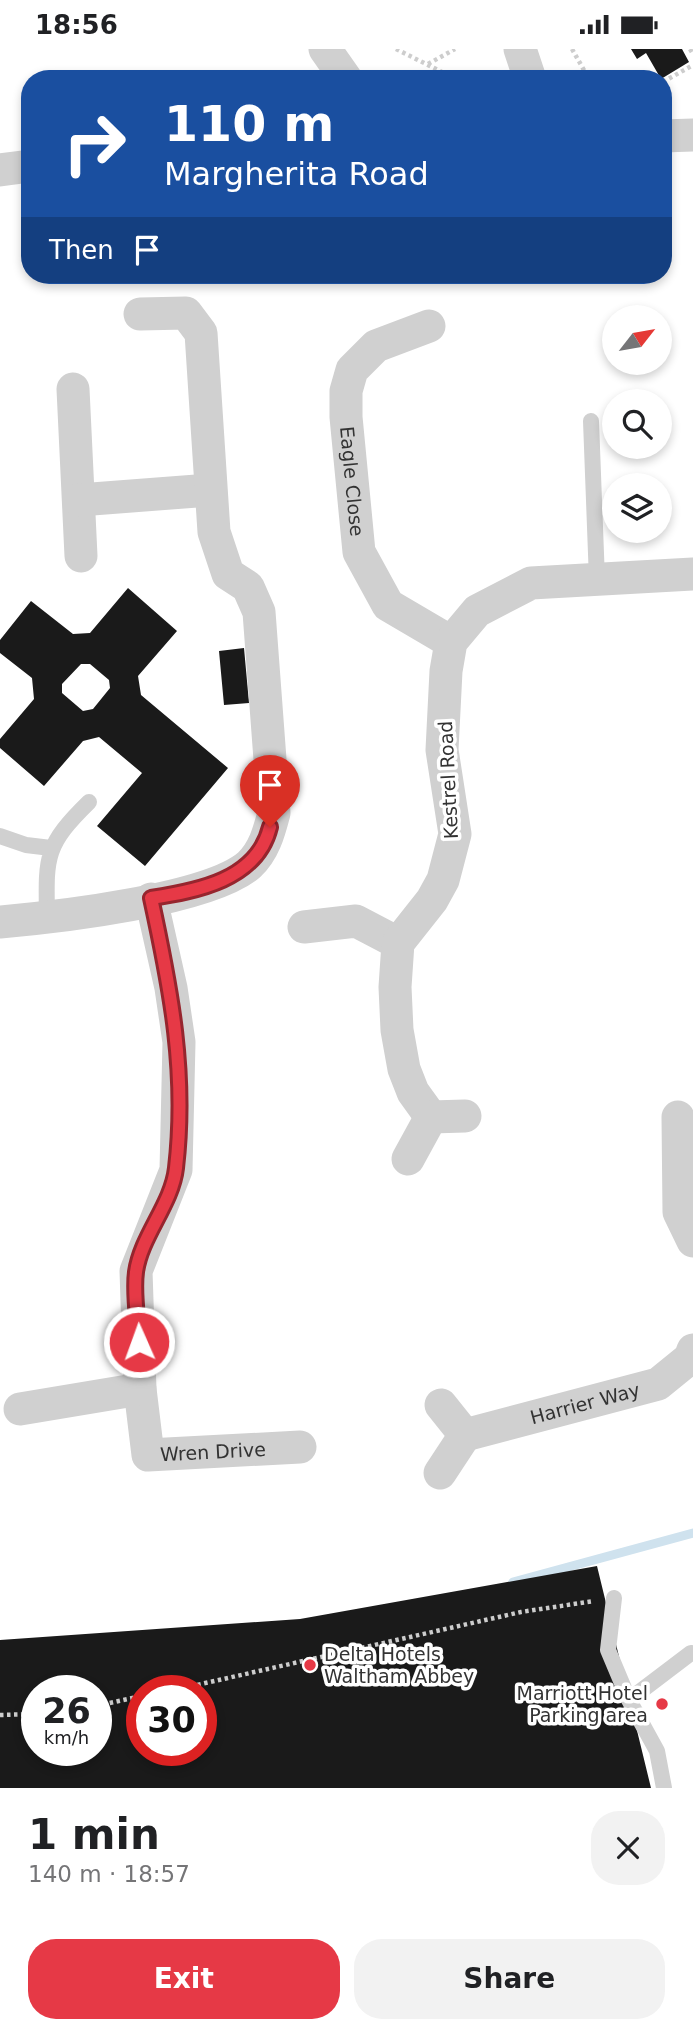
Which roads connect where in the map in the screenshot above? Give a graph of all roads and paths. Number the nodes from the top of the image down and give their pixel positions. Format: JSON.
{"nodes":[{"id":1,"x":325,"y":49,"type":"edge"},
{"id":2,"x":396,"y":49,"type":"edge"},
{"id":3,"x":455,"y":49,"type":"edge"},
{"id":4,"x":520,"y":49,"type":"edge"},
{"id":5,"x":572,"y":49,"type":"edge"},
{"id":6,"x":690,"y":49,"type":"edge"},
{"id":7,"x":693,"y":54,"type":"edge"},
{"id":8,"x":428,"y":64,"type":"junction"},
{"id":9,"x":693,"y":65,"type":"edge"},
{"id":10,"x":340,"y":70,"type":"edge"},
{"id":11,"x":439,"y":70,"type":"edge"},
{"id":12,"x":527,"y":70,"type":"edge"},
{"id":13,"x":584,"y":70,"type":"edge"},
{"id":14,"x":672,"y":77,"type":"edge"},
{"id":15,"x":693,"y":135,"type":"edge"},
{"id":16,"x":672,"y":136,"type":"edge"},
{"id":17,"x":21,"y":167,"type":"edge"},
{"id":18,"x":0,"y":170,"type":"edge"},
{"id":19,"x":140,"y":314,"type":"dead end"},
{"id":20,"x":429,"y":326,"type":"dead end"},
{"id":21,"x":73,"y":389,"type":"dead end"},
{"id":22,"x":591,"y":421,"type":"dead end"},
{"id":23,"x":210,"y":490,"type":"junction"},
{"id":24,"x":79,"y":500,"type":"junction"},
{"id":25,"x":81,"y":556,"type":"dead end"},
{"id":26,"x":693,"y":574,"type":"edge"},
{"id":27,"x":597,"y":579,"type":"junction"},
{"id":28,"x":451,"y":642,"type":"junction"},
{"id":29,"x":89,"y":802,"type":"dead end"},
{"id":30,"x":0,"y":836,"type":"edge"},
{"id":31,"x":51,"y":848,"type":"junction"},
{"id":32,"x":151,"y":898,"type":"junction"},
{"id":33,"x":47,"y":918,"type":"junction"},
{"id":34,"x":0,"y":922,"type":"edge"},
{"id":35,"x":304,"y":927,"type":"dead end"},
{"id":36,"x":398,"y":943,"type":"junction"},
{"id":37,"x":465,"y":1116,"type":"dead end"},
{"id":38,"x":431,"y":1117,"type":"junction"},
{"id":39,"x":678,"y":1117,"type":"dead end"},
{"id":40,"x":408,"y":1159,"type":"dead end"},
{"id":41,"x":693,"y":1241,"type":"edge"},
{"id":42,"x":693,"y":1350,"type":"edge"},
{"id":43,"x":140,"y":1389,"type":"junction"},
{"id":44,"x":440,"y":1405,"type":"dead end"},
{"id":45,"x":19,"y":1409,"type":"dead end"},
{"id":46,"x":465,"y":1435,"type":"junction"},
{"id":47,"x":300,"y":1447,"type":"dead end"},
{"id":48,"x":440,"y":1473,"type":"dead end"},
{"id":49,"x":614,"y":1598,"type":"joint"},
{"id":50,"x":691,"y":1653,"type":"edge"},
{"id":51,"x":217,"y":1680,"type":"edge"},
{"id":52,"x":629,"y":1700,"type":"junction"},
{"id":53,"x":21,"y":1715,"type":"edge"},
{"id":54,"x":0,"y":1716,"type":"edge"},
{"id":55,"x":664,"y":1788,"type":"edge"}],
"edges":[{"from":1,"to":10,"type":"street"},
{"from":2,"to":8,"type":"path"},
{"from":3,"to":8,"type":"path"},
{"from":4,"to":12,"type":"street"},
{"from":5,"to":13,"type":"path"},
{"from":6,"to":7,"type":"path"},
{"from":8,"to":11,"type":"path"},
{"from":9,"to":14,"type":"path"},
{"from":15,"to":16,"type":"street"},
{"from":17,"to":18,"type":"street"},
{"from":19,"to":23,"type":"street"},
{"from":20,"to":28,"type":"street","name":"Eagle Close"},
{"from":21,"to":24,"type":"street"},
{"from":22,"to":27,"type":"lane"},
{"from":23,"to":24,"type":"street"},
{"from":23,"to":32,"type":"street"},
{"from":24,"to":25,"type":"street"},
{"from":26,"to":27,"type":"street"},
{"from":27,"to":28,"type":"street"},
{"from":28,"to":36,"type":"street","name":"Kestrel Road"},
{"from":29,"to":31,"type":"lane"},
{"from":30,"to":31,"type":"lane"},
{"from":31,"to":33,"type":"lane"},
{"from":32,"to":33,"type":"street"},
{"from":32,"to":43,"type":"street","name":"Wren Drive"},
{"from":33,"to":34,"type":"street"},
{"from":35,"to":36,"type":"street"},
{"from":36,"to":38,"type":"street"},
{"from":37,"to":38,"type":"street"},
{"from":38,"to":40,"type":"street"},
{"from":39,"to":41,"type":"street"},
{"from":42,"to":46,"type":"street","name":"Harrier Way"},
{"from":43,"to":45,"type":"street"},
{"from":43,"to":47,"type":"street","name":"Wren Drive"},
{"from":44,"to":46,"type":"street"},
{"from":46,"to":48,"type":"street"},
{"from":49,"to":51,"type":"path"},
{"from":49,"to":52,"type":"lane"},
{"from":50,"to":52,"type":"lane"},
{"from":52,"to":55,"type":"lane"},
{"from":53,"to":54,"type":"path"}]}
